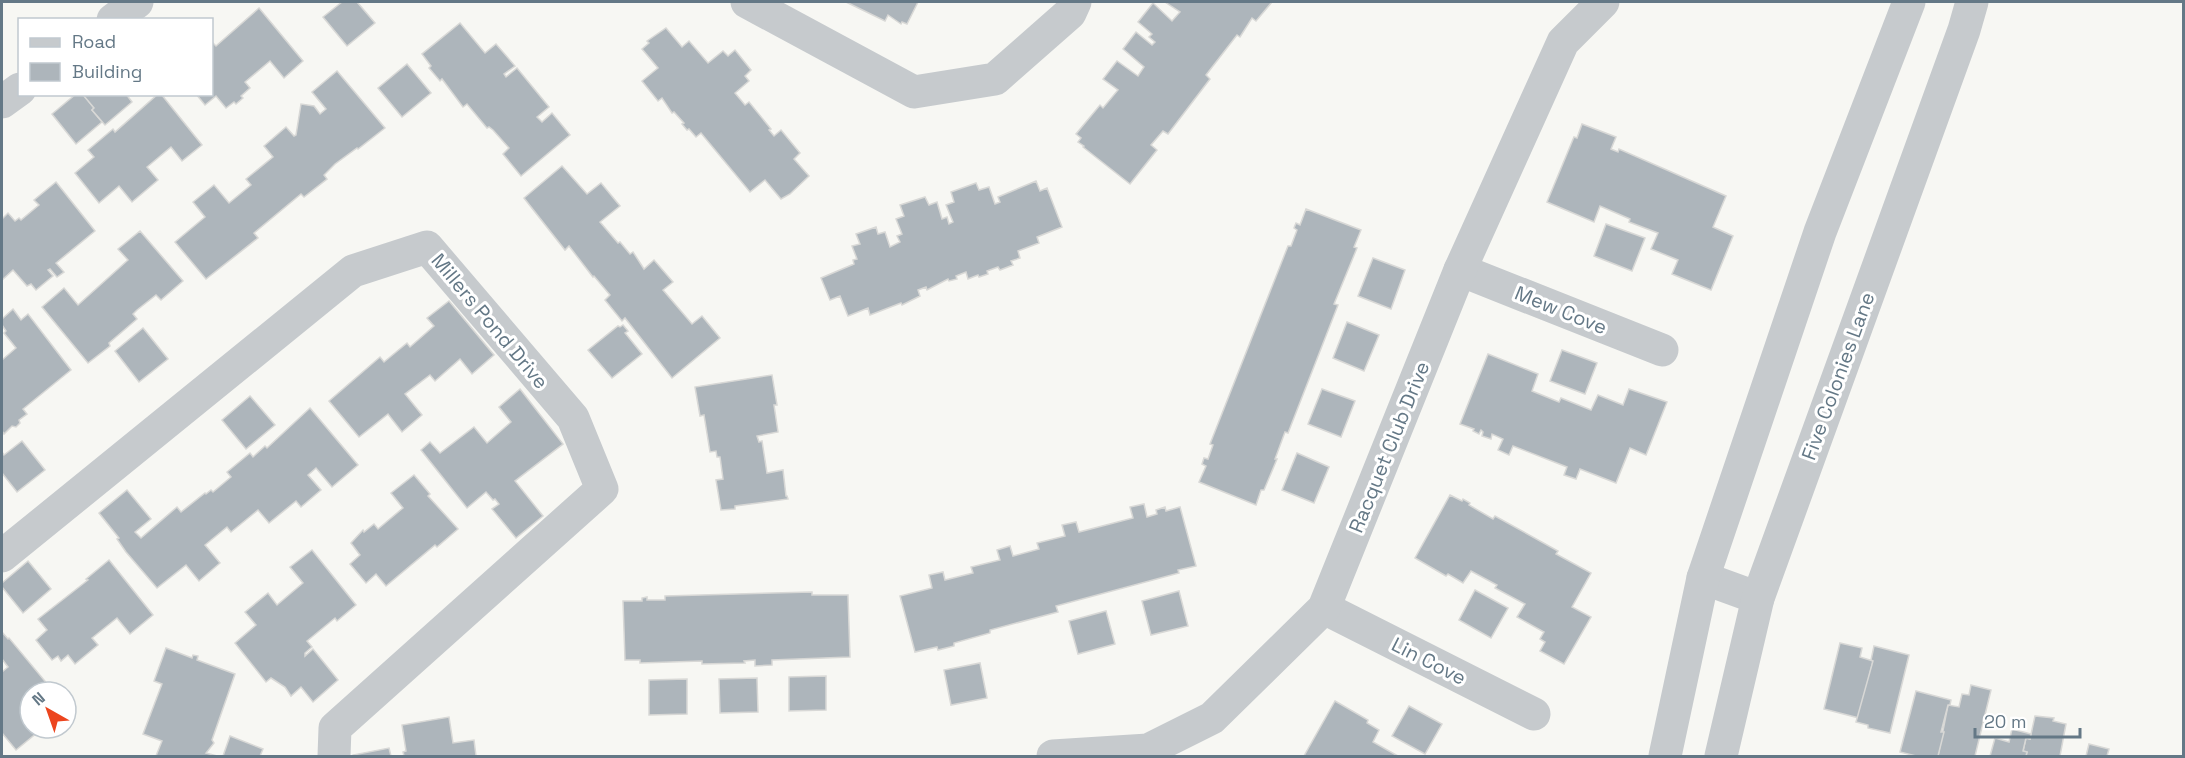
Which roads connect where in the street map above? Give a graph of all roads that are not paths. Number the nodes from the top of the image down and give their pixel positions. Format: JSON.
{"nodes":[{"id":1,"x":137,"y":2,"type":"edge"},
{"id":2,"x":747,"y":2,"type":"edge"},
{"id":3,"x":1075,"y":2,"type":"edge"},
{"id":4,"x":1603,"y":2,"type":"edge"},
{"id":5,"x":1909,"y":2,"type":"edge"},
{"id":6,"x":1972,"y":2,"type":"edge"},
{"id":7,"x":116,"y":18,"type":"edge"},
{"id":8,"x":18,"y":90,"type":"edge"},
{"id":9,"x":2,"y":102,"type":"edge"},
{"id":10,"x":1460,"y":270,"type":"junction"},
{"id":11,"x":1662,"y":350,"type":"dead end"},
{"id":12,"x":2,"y":556,"type":"edge"},
{"id":13,"x":1703,"y":578,"type":"junction"},
{"id":14,"x":1758,"y":598,"type":"junction"},
{"id":15,"x":1324,"y":608,"type":"junction"},
{"id":16,"x":1534,"y":714,"type":"dead end"},
{"id":17,"x":1090,"y":755,"type":"edge"},
{"id":18,"x":334,"y":756,"type":"edge"},
{"id":19,"x":1053,"y":756,"type":"edge"},
{"id":20,"x":1665,"y":756,"type":"edge"},
{"id":21,"x":1721,"y":756,"type":"edge"}],
"edges":[{"from":1,"to":7,"type":"street"},
{"from":2,"to":3,"type":"street"},
{"from":4,"to":10,"type":"street","name":"Racquet Club Drive"},
{"from":5,"to":13,"type":"street"},
{"from":6,"to":14,"type":"street","name":"Five Colonies Lane"},
{"from":8,"to":9,"type":"street"},
{"from":10,"to":11,"type":"street","name":"Mew Cove"},
{"from":10,"to":15,"type":"street","name":"Racquet Club Drive"},
{"from":12,"to":18,"type":"street","name":"Millers Pond Drive"},
{"from":13,"to":14,"type":"street"},
{"from":13,"to":20,"type":"street"},
{"from":14,"to":21,"type":"street","name":"Five Colonies Lane"},
{"from":15,"to":16,"type":"street","name":"Lin Cove"},
{"from":15,"to":17,"type":"street","name":"Racquet Club Drive"},
{"from":17,"to":19,"type":"street","name":"Racquet Club Drive"}]}
